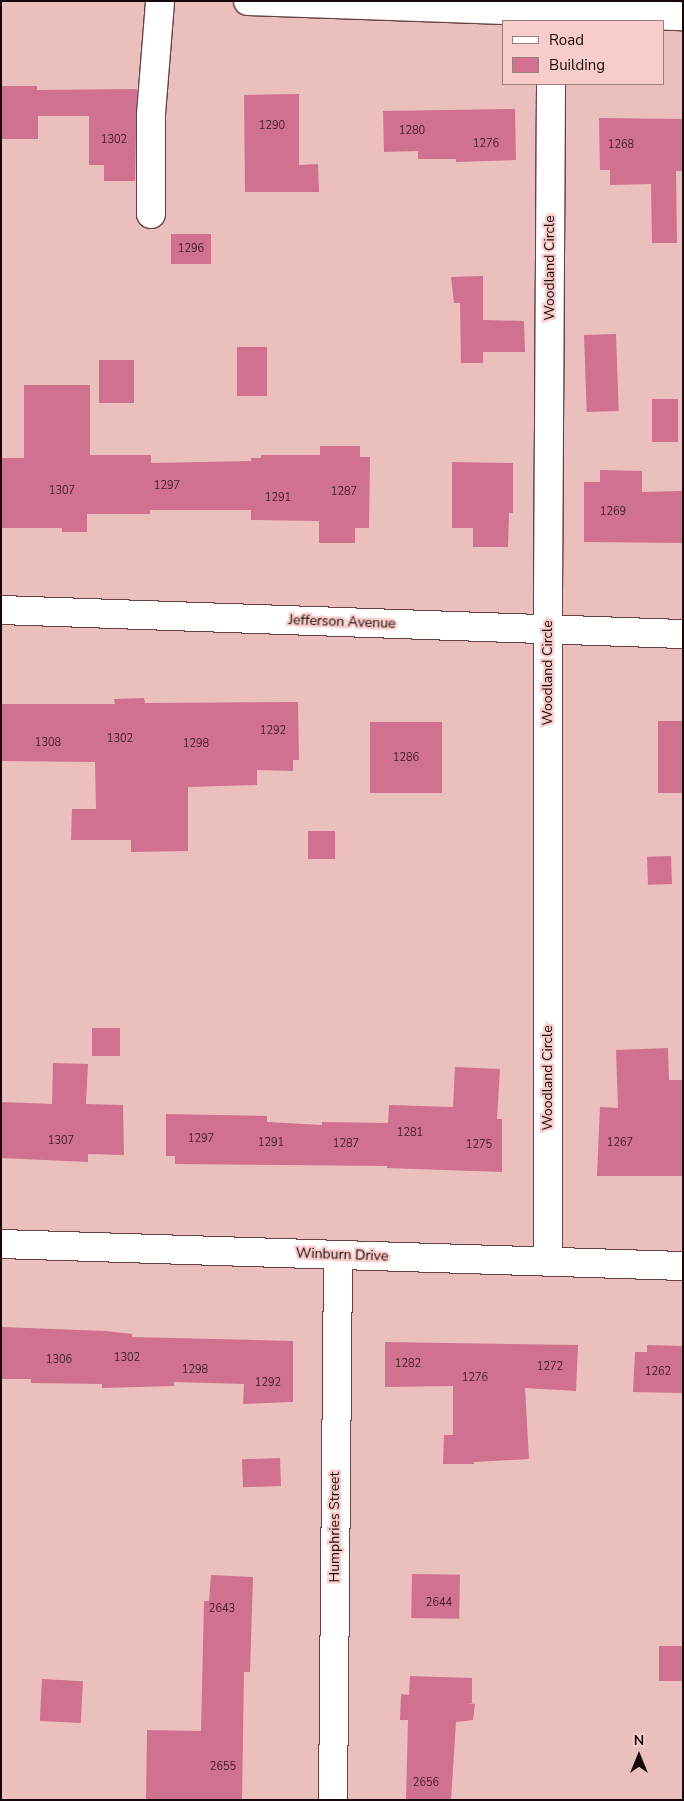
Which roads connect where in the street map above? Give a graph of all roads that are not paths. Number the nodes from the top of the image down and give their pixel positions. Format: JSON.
{"nodes":[{"id":1,"x":160,"y":1,"type":"edge"},
{"id":2,"x":248,"y":1,"type":"edge"},
{"id":3,"x":552,"y":11,"type":"edge"},
{"id":4,"x":683,"y":16,"type":"edge"},
{"id":5,"x":551,"y":85,"type":"edge"},
{"id":6,"x":151,"y":214,"type":"dead end"},
{"id":7,"x":1,"y":610,"type":"edge"},
{"id":8,"x":548,"y":630,"type":"junction"},
{"id":9,"x":683,"y":634,"type":"edge"},
{"id":10,"x":1,"y":1244,"type":"edge"},
{"id":11,"x":338,"y":1255,"type":"junction"},
{"id":12,"x":548,"y":1262,"type":"junction"},
{"id":13,"x":683,"y":1266,"type":"edge"},
{"id":14,"x":333,"y":1800,"type":"edge"}],
"edges":[{"from":1,"to":6,"type":"street"},
{"from":2,"to":3,"type":"street"},
{"from":3,"to":4,"type":"street"},
{"from":5,"to":8,"type":"street","name":"Woodland Circle"},
{"from":7,"to":8,"type":"street","name":"Jefferson Avenue"},
{"from":8,"to":9,"type":"street","name":"Jefferson Avenue"},
{"from":8,"to":12,"type":"street","name":"Woodland Circle"},
{"from":10,"to":11,"type":"street","name":"Winburn Drive"},
{"from":11,"to":12,"type":"street","name":"Winburn Drive"},
{"from":11,"to":14,"type":"street","name":"Humphries Street"},
{"from":12,"to":13,"type":"street","name":"Winburn Drive"}]}
